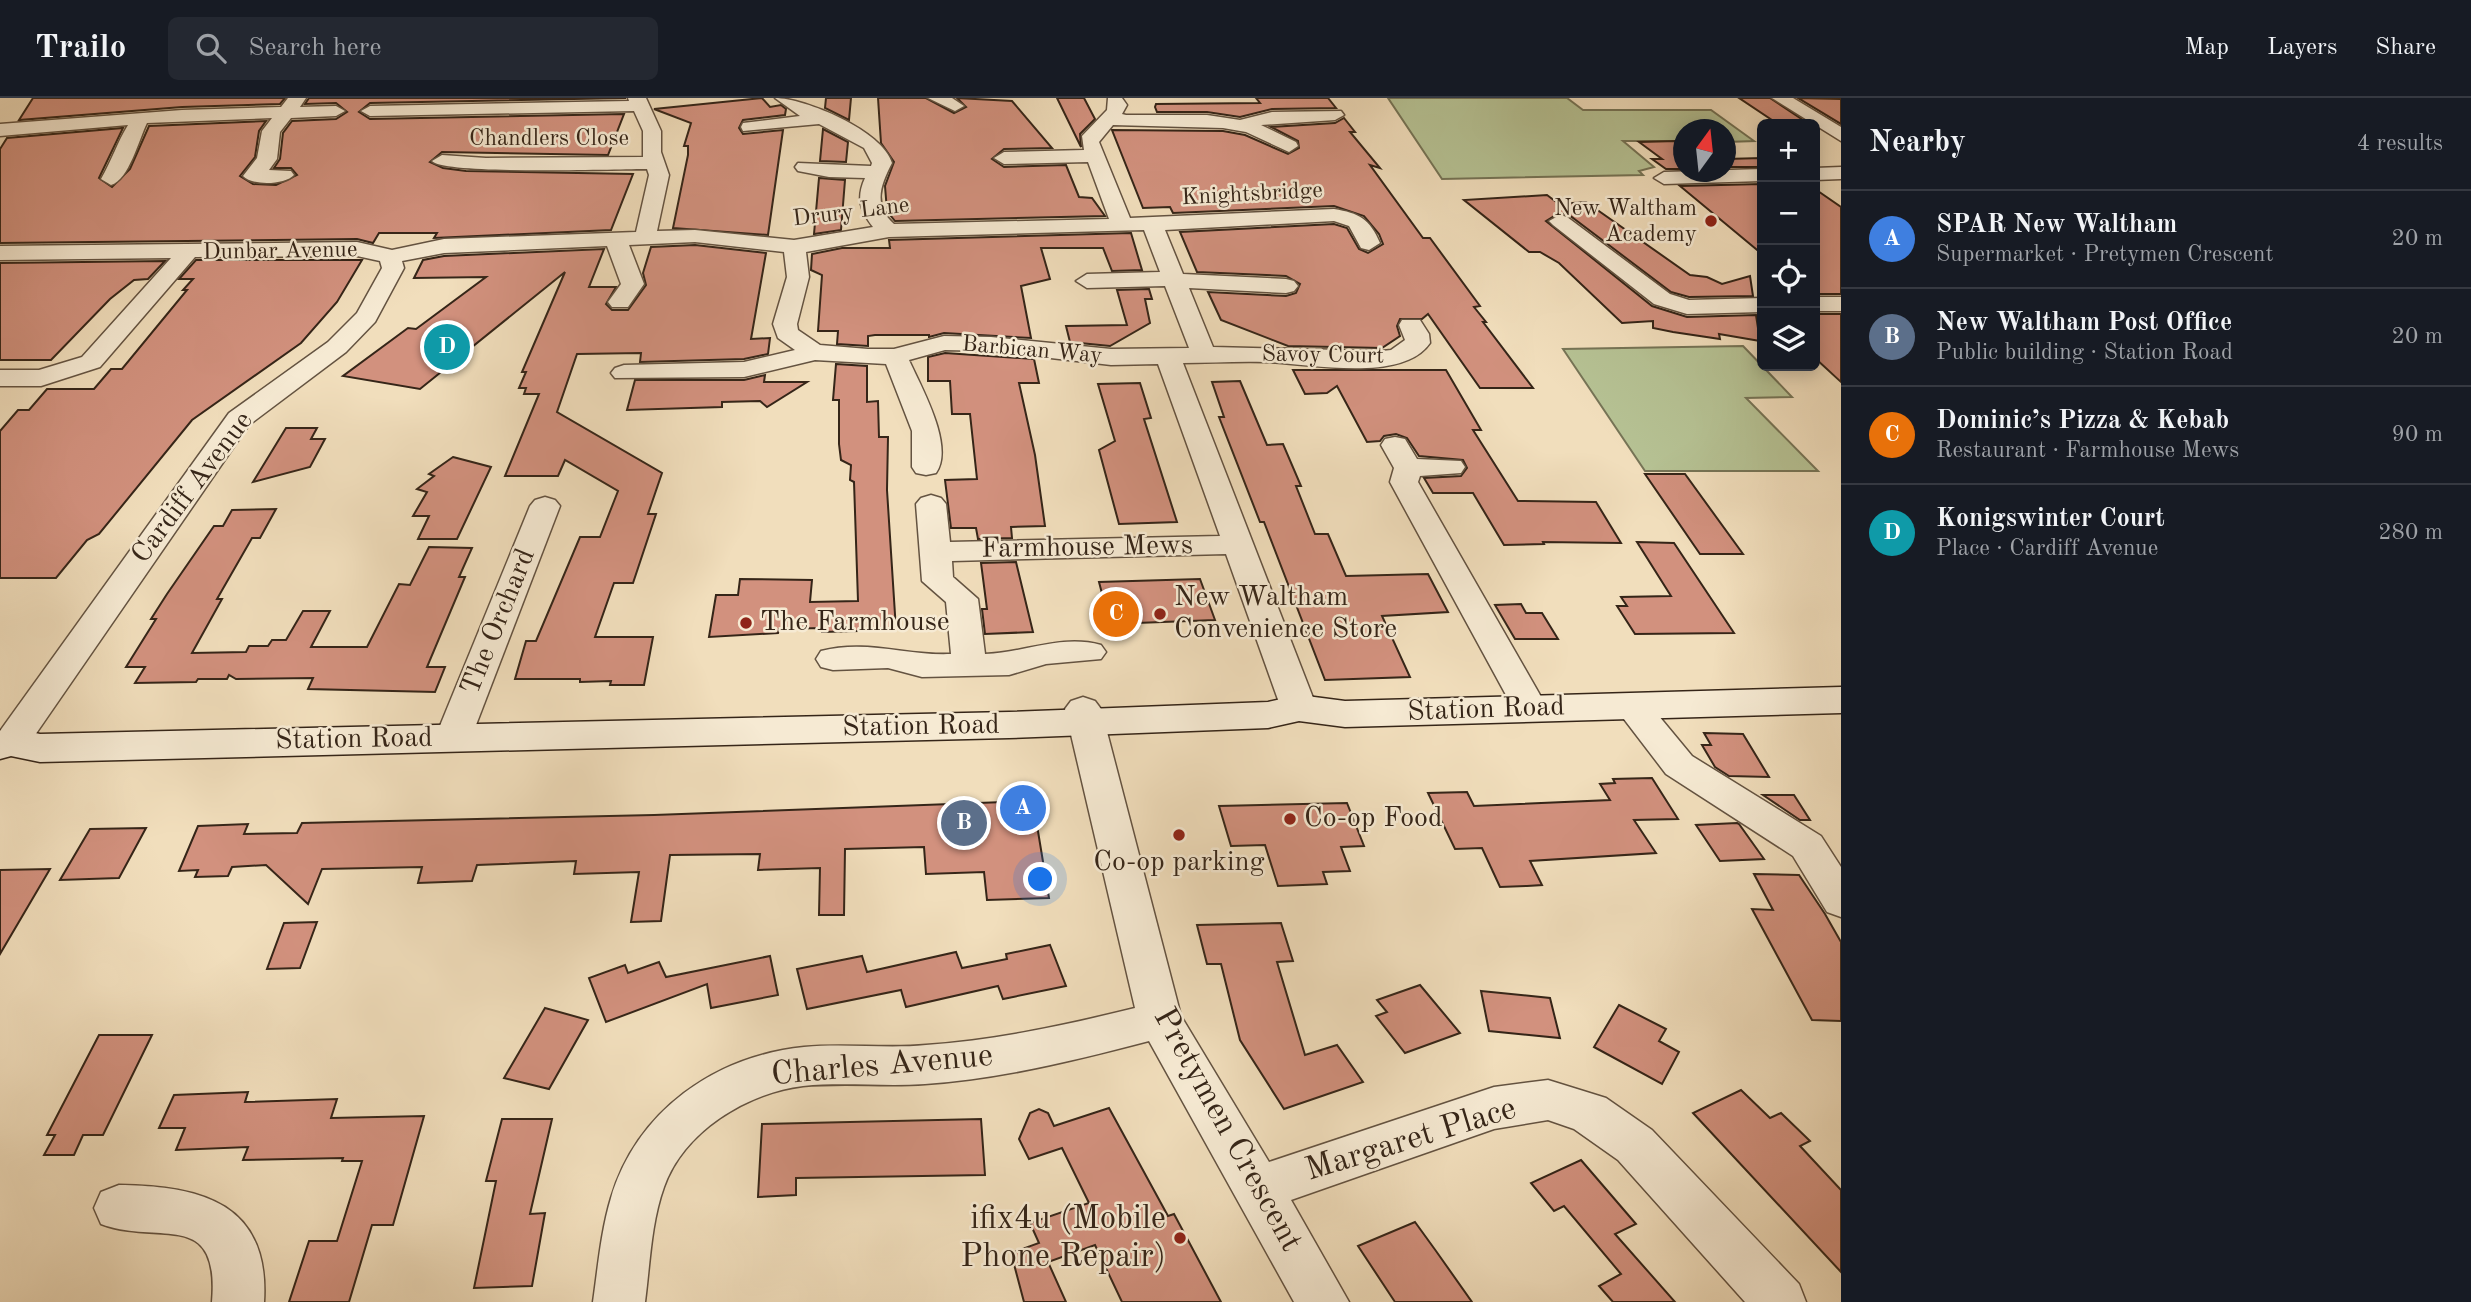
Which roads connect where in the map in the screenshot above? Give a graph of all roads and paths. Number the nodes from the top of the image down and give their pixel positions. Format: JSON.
{"nodes":[{"id":1,"x":93,"y":98,"type":"edge"},
{"id":2,"x":196,"y":98,"type":"edge"},
{"id":3,"x":784,"y":98,"type":"edge"},
{"id":4,"x":937,"y":98,"type":"edge"},
{"id":5,"x":1113,"y":98,"type":"edge"},
{"id":6,"x":1781,"y":98,"type":"edge"},
{"id":7,"x":639,"y":102,"type":"edge"},
{"id":8,"x":290,"y":105,"type":"edge"},
{"id":9,"x":955,"y":106,"type":"dead end"},
{"id":10,"x":336,"y":111,"type":"dead end"},
{"id":11,"x":370,"y":111,"type":"dead end"},
{"id":12,"x":183,"y":115,"type":"junction"},
{"id":13,"x":1335,"y":115,"type":"dead end"},
{"id":14,"x":141,"y":118,"type":"junction"},
{"id":15,"x":817,"y":119,"type":"junction"},
{"id":16,"x":1110,"y":119,"type":"junction"},
{"id":17,"x":79,"y":122,"type":"junction"},
{"id":18,"x":1242,"y":125,"type":"junction"},
{"id":19,"x":750,"y":127,"type":"dead end"},
{"id":20,"x":0,"y":130,"type":"edge"},
{"id":21,"x":1840,"y":134,"type":"edge"},
{"id":22,"x":1289,"y":146,"type":"dead end"},
{"id":23,"x":1095,"y":156,"type":"junction"},
{"id":24,"x":1004,"y":158,"type":"dead end"},
{"id":25,"x":442,"y":161,"type":"dead end"},
{"id":26,"x":657,"y":163,"type":"junction"},
{"id":27,"x":805,"y":167,"type":"dead end"},
{"id":28,"x":877,"y":172,"type":"junction"},
{"id":29,"x":1841,"y":173,"type":"edge"},
{"id":30,"x":1820,"y":174,"type":"edge"},
{"id":31,"x":284,"y":175,"type":"dead end"},
{"id":32,"x":1757,"y":175,"type":"edge"},
{"id":33,"x":1664,"y":178,"type":"dead end"},
{"id":34,"x":111,"y":179,"type":"dead end"},
{"id":35,"x":1380,"y":215,"type":"dead end"},
{"id":36,"x":1353,"y":219,"type":"junction"},
{"id":37,"x":1560,"y":220,"type":"dead end"},
{"id":38,"x":1153,"y":224,"type":"junction"},
{"id":39,"x":1122,"y":225,"type":"junction"},
{"id":40,"x":895,"y":230,"type":"junction"},
{"id":41,"x":645,"y":238,"type":"junction"},
{"id":42,"x":616,"y":241,"type":"junction"},
{"id":43,"x":1369,"y":243,"type":"dead end"},
{"id":44,"x":557,"y":244,"type":"joint"},
{"id":45,"x":794,"y":247,"type":"junction"},
{"id":46,"x":914,"y":252,"type":"dead end"},
{"id":47,"x":0,"y":253,"type":"edge"},
{"id":48,"x":187,"y":253,"type":"junction"},
{"id":49,"x":390,"y":257,"type":"junction"},
{"id":50,"x":1175,"y":280,"type":"junction"},
{"id":51,"x":1087,"y":281,"type":"dead end"},
{"id":52,"x":1286,"y":286,"type":"dead end"},
{"id":53,"x":620,"y":302,"type":"dead end"},
{"id":54,"x":1820,"y":304,"type":"edge"},
{"id":55,"x":1841,"y":304,"type":"edge"},
{"id":56,"x":1757,"y":306,"type":"edge"},
{"id":57,"x":1411,"y":325,"type":"dead end"},
{"id":58,"x":813,"y":352,"type":"junction"},
{"id":59,"x":1205,"y":355,"type":"junction"},
{"id":60,"x":894,"y":356,"type":"junction"},
{"id":61,"x":1168,"y":356,"type":"junction"},
{"id":62,"x":624,"y":373,"type":"dead end"},
{"id":63,"x":5,"y":384,"type":"edge"},
{"id":64,"x":926,"y":467,"type":"dead end"},
{"id":65,"x":1451,"y":467,"type":"dead end"},
{"id":66,"x":931,"y":504,"type":"dead end"},
{"id":67,"x":545,"y":506,"type":"dead end"},
{"id":68,"x":1239,"y":545,"type":"junction"},
{"id":69,"x":935,"y":552,"type":"junction"},
{"id":70,"x":1089,"y":652,"type":"dead end"},
{"id":71,"x":833,"y":659,"type":"dead end"},
{"id":72,"x":969,"y":664,"type":"junction"},
{"id":73,"x":1841,"y":700,"type":"edge"},
{"id":74,"x":1632,"y":706,"type":"junction"},
{"id":75,"x":1299,"y":708,"type":"junction"},
{"id":76,"x":1530,"y":709,"type":"junction"},
{"id":77,"x":1085,"y":716,"type":"junction"},
{"id":78,"x":453,"y":738,"type":"junction"},
{"id":79,"x":6,"y":744,"type":"edge"},
{"id":80,"x":1841,"y":901,"type":"edge"},
{"id":81,"x":1160,"y":1020,"type":"junction"},
{"id":82,"x":1257,"y":1189,"type":"junction"},
{"id":83,"x":119,"y":1208,"type":"dead end"},
{"id":84,"x":238,"y":1302,"type":"edge"},
{"id":85,"x":619,"y":1302,"type":"edge"},
{"id":86,"x":1323,"y":1302,"type":"edge"},
{"id":87,"x":1780,"y":1302,"type":"edge"}],
"edges":[{"from":1,"to":17,"type":"street"},
{"from":2,"to":12,"type":"street"},
{"from":3,"to":15,"type":"street"},
{"from":4,"to":9,"type":"street"},
{"from":5,"to":16,"type":"street"},
{"from":6,"to":21,"type":"street"},
{"from":7,"to":11,"type":"street"},
{"from":7,"to":26,"type":"street"},
{"from":8,"to":10,"type":"street"},
{"from":8,"to":12,"type":"street"},
{"from":8,"to":31,"type":"street"},
{"from":12,"to":14,"type":"street"},
{"from":13,"to":18,"type":"street"},
{"from":14,"to":17,"type":"street"},
{"from":14,"to":34,"type":"street"},
{"from":15,"to":19,"type":"street"},
{"from":15,"to":28,"type":"street"},
{"from":16,"to":18,"type":"street"},
{"from":16,"to":23,"type":"street"},
{"from":17,"to":20,"type":"street"},
{"from":18,"to":22,"type":"street"},
{"from":23,"to":24,"type":"street"},
{"from":23,"to":39,"type":"street"},
{"from":25,"to":26,"type":"street","name":"Chandlers Close"},
{"from":26,"to":41,"type":"street"},
{"from":27,"to":28,"type":"street"},
{"from":28,"to":40,"type":"street"},
{"from":29,"to":30,"type":"street"},
{"from":32,"to":33,"type":"street"},
{"from":35,"to":36,"type":"street","name":"Knightsbridge"},
{"from":36,"to":38,"type":"street","name":"Knightsbridge"},
{"from":36,"to":43,"type":"street","name":"Knightsbridge"},
{"from":37,"to":56,"type":"street"},
{"from":38,"to":39,"type":"street","name":"Drury Lane"},
{"from":38,"to":50,"type":"street"},
{"from":39,"to":40,"type":"street","name":"Drury Lane"},
{"from":40,"to":45,"type":"street","name":"Drury Lane"},
{"from":40,"to":46,"type":"street"},
{"from":41,"to":42,"type":"street","name":"Drury Lane"},
{"from":41,"to":45,"type":"street","name":"Drury Lane"},
{"from":42,"to":44,"type":"street","name":"Drury Lane"},
{"from":42,"to":53,"type":"street"},
{"from":44,"to":49,"type":"street","name":"Dunbar Avenue"},
{"from":45,"to":58,"type":"street"},
{"from":47,"to":48,"type":"street","name":"Dunbar Avenue"},
{"from":48,"to":49,"type":"street","name":"Dunbar Avenue"},
{"from":48,"to":63,"type":"street"},
{"from":49,"to":79,"type":"street","name":"Cardiff Avenue"},
{"from":50,"to":51,"type":"street"},
{"from":50,"to":52,"type":"street"},
{"from":50,"to":59,"type":"street"},
{"from":54,"to":55,"type":"street"},
{"from":57,"to":59,"type":"street","name":"Savoy Court"},
{"from":58,"to":60,"type":"street","name":"Barbican Way"},
{"from":58,"to":62,"type":"street"},
{"from":59,"to":61,"type":"street","name":"Barbican Way"},
{"from":60,"to":61,"type":"street","name":"Barbican Way"},
{"from":60,"to":64,"type":"street"},
{"from":61,"to":68,"type":"street"},
{"from":65,"to":76,"type":"street"},
{"from":66,"to":69,"type":"street","name":"Farmhouse Mews"},
{"from":67,"to":78,"type":"street","name":"The Orchard"},
{"from":68,"to":69,"type":"street","name":"Farmhouse Mews"},
{"from":68,"to":75,"type":"street"},
{"from":69,"to":72,"type":"street","name":"Farmhouse Mews"},
{"from":70,"to":72,"type":"street"},
{"from":71,"to":72,"type":"street"},
{"from":73,"to":74,"type":"main road","name":"Station Road"},
{"from":74,"to":76,"type":"main road","name":"Station Road"},
{"from":74,"to":80,"type":"street"},
{"from":75,"to":76,"type":"main road","name":"Station Road"},
{"from":75,"to":77,"type":"main road","name":"Station Road"},
{"from":77,"to":78,"type":"main road","name":"Station Road"},
{"from":77,"to":81,"type":"street","name":"Pretymen Crescent"},
{"from":78,"to":79,"type":"main road","name":"Station Road"},
{"from":81,"to":82,"type":"street","name":"Pretymen Crescent"},
{"from":81,"to":85,"type":"street","name":"Charles Avenue"},
{"from":82,"to":86,"type":"street","name":"Pretymen Crescent"},
{"from":82,"to":87,"type":"street","name":"Margaret Place"},
{"from":83,"to":84,"type":"street"}]}
